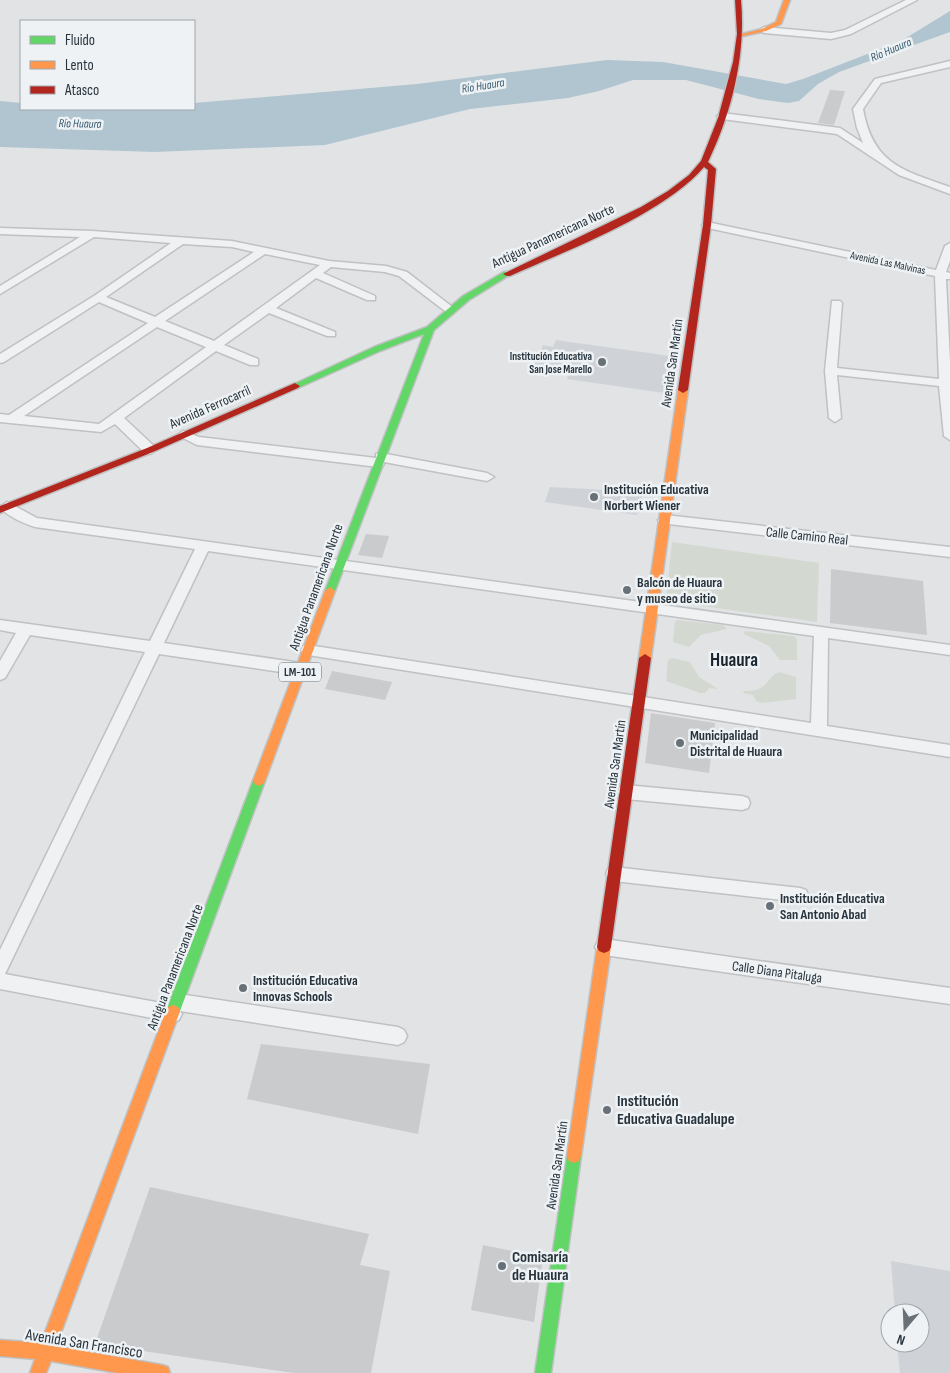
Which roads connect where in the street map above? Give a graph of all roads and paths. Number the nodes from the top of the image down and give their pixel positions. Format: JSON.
{"nodes":[{"id":1,"x":738,"y":0,"type":"edge"},
{"id":2,"x":787,"y":0,"type":"edge"},
{"id":3,"x":913,"y":0,"type":"edge"},
{"id":4,"x":893,"y":4,"type":"edge"},
{"id":5,"x":764,"y":30,"type":"junction"},
{"id":6,"x":740,"y":36,"type":"junction"},
{"id":7,"x":950,"y":64,"type":"edge"},
{"id":8,"x":723,"y":112,"type":"junction"},
{"id":9,"x":878,"y":159,"type":"junction"},
{"id":10,"x":704,"y":163,"type":"junction"},
{"id":11,"x":950,"y":191,"type":"edge"},
{"id":12,"x":707,"y":225,"type":"junction"},
{"id":13,"x":0,"y":231,"type":"edge"},
{"id":14,"x":92,"y":234,"type":"junction"},
{"id":15,"x":179,"y":242,"type":"junction"},
{"id":16,"x":950,"y":246,"type":"edge"},
{"id":17,"x":264,"y":250,"type":"junction"},
{"id":18,"x":329,"y":264,"type":"junction"},
{"id":19,"x":316,"y":274,"type":"junction"},
{"id":20,"x":945,"y":275,"type":"edge"},
{"id":21,"x":0,"y":292,"type":"edge"},
{"id":22,"x":98,"y":298,"type":"junction"},
{"id":23,"x":371,"y":298,"type":"dead end"},
{"id":24,"x":836,"y":303,"type":"dead end"},
{"id":25,"x":267,"y":308,"type":"junction"},
{"id":26,"x":449,"y":309,"type":"junction"},
{"id":27,"x":157,"y":322,"type":"junction"},
{"id":28,"x":430,"y":329,"type":"junction"},
{"id":29,"x":331,"y":334,"type":"dead end"},
{"id":30,"x":214,"y":346,"type":"junction"},
{"id":31,"x":0,"y":360,"type":"edge"},
{"id":32,"x":254,"y":362,"type":"dead end"},
{"id":33,"x":831,"y":371,"type":"junction"},
{"id":34,"x":945,"y":383,"type":"junction"},
{"id":35,"x":6,"y":418,"type":"edge"},
{"id":36,"x":117,"y":418,"type":"junction"},
{"id":37,"x":835,"y":418,"type":"dead end"},
{"id":38,"x":0,"y":427,"type":"edge"},
{"id":39,"x":183,"y":436,"type":"junction"},
{"id":40,"x":950,"y":436,"type":"edge"},
{"id":41,"x":150,"y":450,"type":"junction"},
{"id":42,"x":380,"y":460,"type":"junction"},
{"id":43,"x":487,"y":477,"type":"dead end"},
{"id":44,"x":4,"y":508,"type":"edge"},
{"id":45,"x":665,"y":520,"type":"junction"},
{"id":46,"x":204,"y":545,"type":"junction"},
{"id":47,"x":950,"y":552,"type":"edge"},
{"id":48,"x":340,"y":564,"type":"junction"},
{"id":49,"x":652,"y":608,"type":"junction"},
{"id":50,"x":0,"y":624,"type":"edge"},
{"id":51,"x":26,"y":628,"type":"junction"},
{"id":52,"x":822,"y":632,"type":"junction"},
{"id":53,"x":155,"y":648,"type":"junction"},
{"id":54,"x":308,"y":650,"type":"junction"},
{"id":55,"x":950,"y":650,"type":"edge"},
{"id":56,"x":301,"y":669,"type":"junction"},
{"id":57,"x":0,"y":674,"type":"edge"},
{"id":58,"x":639,"y":702,"type":"junction"},
{"id":59,"x":819,"y":730,"type":"junction"},
{"id":60,"x":950,"y":751,"type":"edge"},
{"id":61,"x":626,"y":792,"type":"junction"},
{"id":62,"x":742,"y":803,"type":"dead end"},
{"id":63,"x":614,"y":874,"type":"junction"},
{"id":64,"x":800,"y":894,"type":"dead end"},
{"id":65,"x":604,"y":947,"type":"junction"},
{"id":66,"x":0,"y":968,"type":"edge"},
{"id":67,"x":0,"y":981,"type":"edge"},
{"id":68,"x":950,"y":996,"type":"edge"},
{"id":69,"x":176,"y":1008,"type":"junction"},
{"id":70,"x":398,"y":1036,"type":"dead end"},
{"id":71,"x":0,"y":1348,"type":"edge"},
{"id":72,"x":47,"y":1352,"type":"junction"},
{"id":73,"x":38,"y":1373,"type":"edge"},
{"id":74,"x":162,"y":1373,"type":"edge"},
{"id":75,"x":543,"y":1373,"type":"edge"}],
"edges":[{"from":1,"to":6,"type":"main road","name":"Antigua Panamericana Norte","number":"LM-101"},
{"from":2,"to":5,"type":"main road"},
{"from":3,"to":4,"type":"street"},
{"from":4,"to":5,"type":"street"},
{"from":5,"to":6,"type":"main road"},
{"from":6,"to":8,"type":"main road","name":"Antigua Panamericana Norte","number":"LM-101"},
{"from":7,"to":9,"type":"street"},
{"from":8,"to":9,"type":"street"},
{"from":8,"to":10,"type":"main road","name":"Antigua Panamericana Norte","number":"LM-101"},
{"from":9,"to":11,"type":"street"},
{"from":10,"to":12,"type":"main road","name":"Avenida San Martín"},
{"from":10,"to":26,"type":"main road","name":"Antigua Panamericana Norte","number":"LM-101"},
{"from":12,"to":20,"type":"street","name":"Avenida Las Malvinas"},
{"from":12,"to":45,"type":"main road","name":"Avenida San Martín"},
{"from":13,"to":14,"type":"street"},
{"from":14,"to":15,"type":"street"},
{"from":14,"to":21,"type":"street"},
{"from":15,"to":17,"type":"street"},
{"from":15,"to":22,"type":"street"},
{"from":16,"to":20,"type":"street"},
{"from":17,"to":18,"type":"street"},
{"from":17,"to":27,"type":"street"},
{"from":18,"to":19,"type":"street"},
{"from":18,"to":26,"type":"street"},
{"from":19,"to":23,"type":"street"},
{"from":19,"to":25,"type":"street"},
{"from":20,"to":34,"type":"street","name":"Avenida Las Malvinas"},
{"from":22,"to":27,"type":"street"},
{"from":22,"to":31,"type":"street"},
{"from":24,"to":33,"type":"street"},
{"from":25,"to":29,"type":"street"},
{"from":25,"to":30,"type":"street"},
{"from":26,"to":28,"type":"main road","name":"Antigua Panamericana Norte","number":"LM-101"},
{"from":27,"to":30,"type":"street"},
{"from":27,"to":35,"type":"street"},
{"from":28,"to":39,"type":"main road","name":"Avenida Ferrocarril"},
{"from":28,"to":42,"type":"main road","name":"Antigua Panamericana Norte","number":"LM-101"},
{"from":30,"to":32,"type":"street"},
{"from":30,"to":36,"type":"street"},
{"from":33,"to":34,"type":"street"},
{"from":33,"to":37,"type":"street"},
{"from":34,"to":40,"type":"street","name":"Avenida Las Malvinas"},
{"from":35,"to":36,"type":"street"},
{"from":35,"to":38,"type":"street"},
{"from":36,"to":41,"type":"street"},
{"from":39,"to":41,"type":"main road","name":"Avenida Ferrocarril"},
{"from":39,"to":42,"type":"street"},
{"from":41,"to":44,"type":"main road","name":"Avenida Ferrocarril"},
{"from":42,"to":43,"type":"street"},
{"from":42,"to":48,"type":"main road","name":"Antigua Panamericana Norte","number":"LM-101"},
{"from":44,"to":46,"type":"street"},
{"from":45,"to":47,"type":"street","name":"Calle Camino Real"},
{"from":45,"to":49,"type":"main road","name":"Avenida San Martín"},
{"from":46,"to":48,"type":"street"},
{"from":46,"to":53,"type":"street"},
{"from":48,"to":49,"type":"street"},
{"from":48,"to":54,"type":"main road","name":"Antigua Panamericana Norte","number":"LM-101"},
{"from":49,"to":52,"type":"street"},
{"from":49,"to":58,"type":"main road","name":"Avenida San Martín"},
{"from":50,"to":51,"type":"street"},
{"from":51,"to":53,"type":"street"},
{"from":51,"to":57,"type":"street"},
{"from":52,"to":55,"type":"street"},
{"from":52,"to":59,"type":"street"},
{"from":53,"to":56,"type":"street"},
{"from":53,"to":66,"type":"street"},
{"from":54,"to":56,"type":"main road","name":"Antigua Panamericana Norte","number":"LM-101"},
{"from":54,"to":58,"type":"street"},
{"from":56,"to":69,"type":"main road","name":"Antigua Panamericana Norte","number":"LM-101"},
{"from":58,"to":59,"type":"street"},
{"from":58,"to":61,"type":"main road","name":"Avenida San Martín"},
{"from":59,"to":60,"type":"street"},
{"from":61,"to":62,"type":"street"},
{"from":61,"to":63,"type":"main road","name":"Avenida San Martín"},
{"from":63,"to":64,"type":"street"},
{"from":63,"to":65,"type":"main road","name":"Avenida San Martín"},
{"from":65,"to":68,"type":"street","name":"Calle Diana Pitaluga"},
{"from":65,"to":75,"type":"main road","name":"Avenida San Martín"},
{"from":67,"to":69,"type":"street"},
{"from":69,"to":70,"type":"street"},
{"from":69,"to":72,"type":"main road","name":"Antigua Panamericana Norte","number":"LM-101"},
{"from":71,"to":72,"type":"main road","name":"Avenida San Francisco"},
{"from":72,"to":73,"type":"main road","name":"Antigua Panamericana Norte","number":"LM-101"},
{"from":72,"to":74,"type":"main road","name":"Avenida San Francisco"}]}
